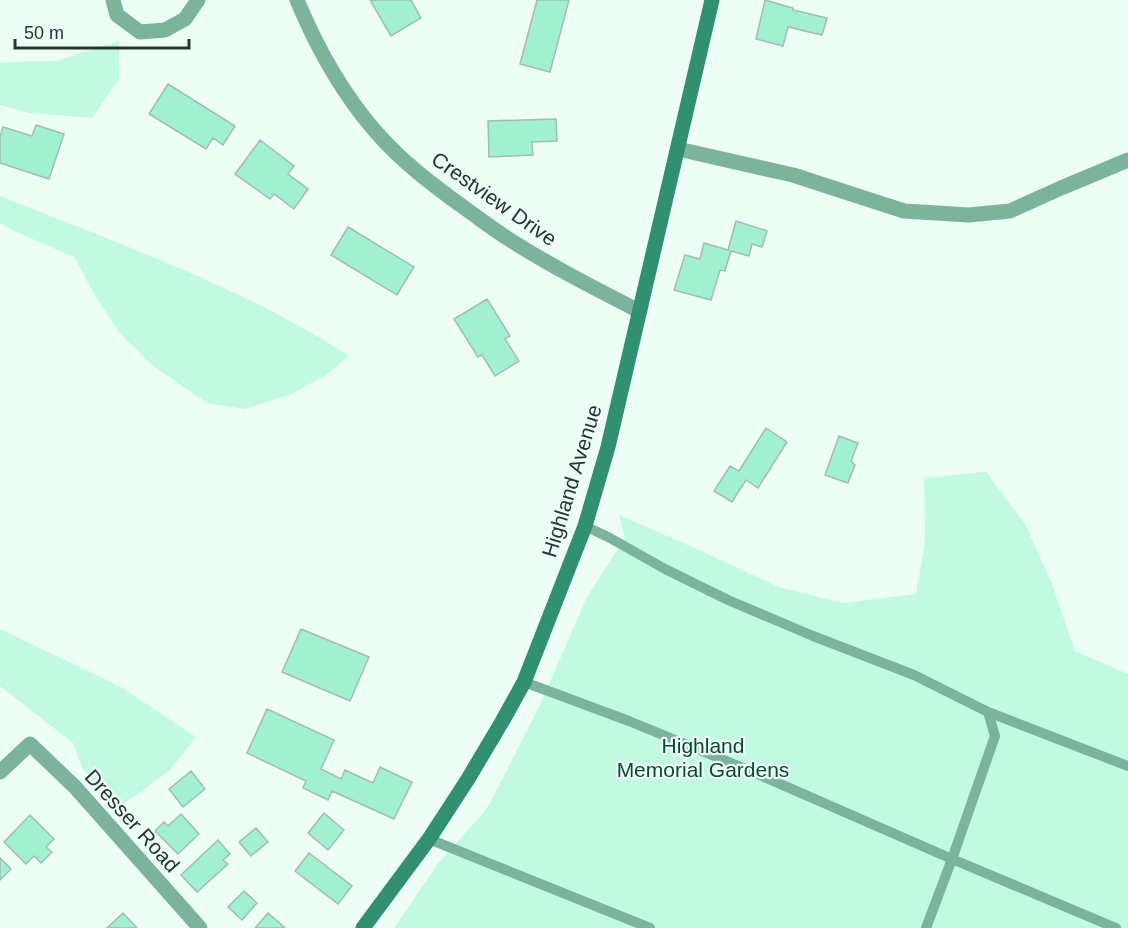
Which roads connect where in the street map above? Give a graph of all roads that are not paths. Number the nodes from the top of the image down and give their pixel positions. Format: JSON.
{"nodes":[{"id":1,"x":113,"y":0,"type":"edge"},
{"id":2,"x":198,"y":0,"type":"edge"},
{"id":3,"x":297,"y":0,"type":"edge"},
{"id":4,"x":712,"y":0,"type":"edge"},
{"id":5,"x":678,"y":149,"type":"junction"},
{"id":6,"x":1128,"y":160,"type":"edge"},
{"id":7,"x":639,"y":311,"type":"junction"},
{"id":8,"x":585,"y":526,"type":"junction"},
{"id":9,"x":524,"y":682,"type":"junction"},
{"id":10,"x":988,"y":712,"type":"junction"},
{"id":11,"x":1128,"y":766,"type":"edge"},
{"id":12,"x":0,"y":772,"type":"edge"},
{"id":13,"x":429,"y":839,"type":"junction"},
{"id":14,"x":952,"y":858,"type":"junction"},
{"id":15,"x":200,"y":928,"type":"edge"},
{"id":16,"x":363,"y":928,"type":"edge"},
{"id":17,"x":650,"y":928,"type":"edge"},
{"id":18,"x":926,"y":928,"type":"edge"},
{"id":19,"x":1116,"y":928,"type":"edge"}],
"edges":[{"from":1,"to":2,"type":"street"},
{"from":3,"to":7,"type":"street","name":"Crestview Drive"},
{"from":4,"to":5,"type":"street","name":"Highland Avenue"},
{"from":5,"to":6,"type":"street"},
{"from":5,"to":7,"type":"street","name":"Highland Avenue"},
{"from":7,"to":8,"type":"street","name":"Highland Avenue"},
{"from":8,"to":9,"type":"street","name":"Highland Avenue"},
{"from":8,"to":10,"type":"lane"},
{"from":9,"to":13,"type":"street","name":"Highland Avenue"},
{"from":9,"to":14,"type":"lane"},
{"from":10,"to":11,"type":"lane"},
{"from":10,"to":14,"type":"lane"},
{"from":12,"to":15,"type":"street","name":"Dresser Road"},
{"from":13,"to":16,"type":"street","name":"Highland Avenue"},
{"from":13,"to":17,"type":"lane"},
{"from":14,"to":18,"type":"lane"},
{"from":14,"to":19,"type":"lane"}]}
